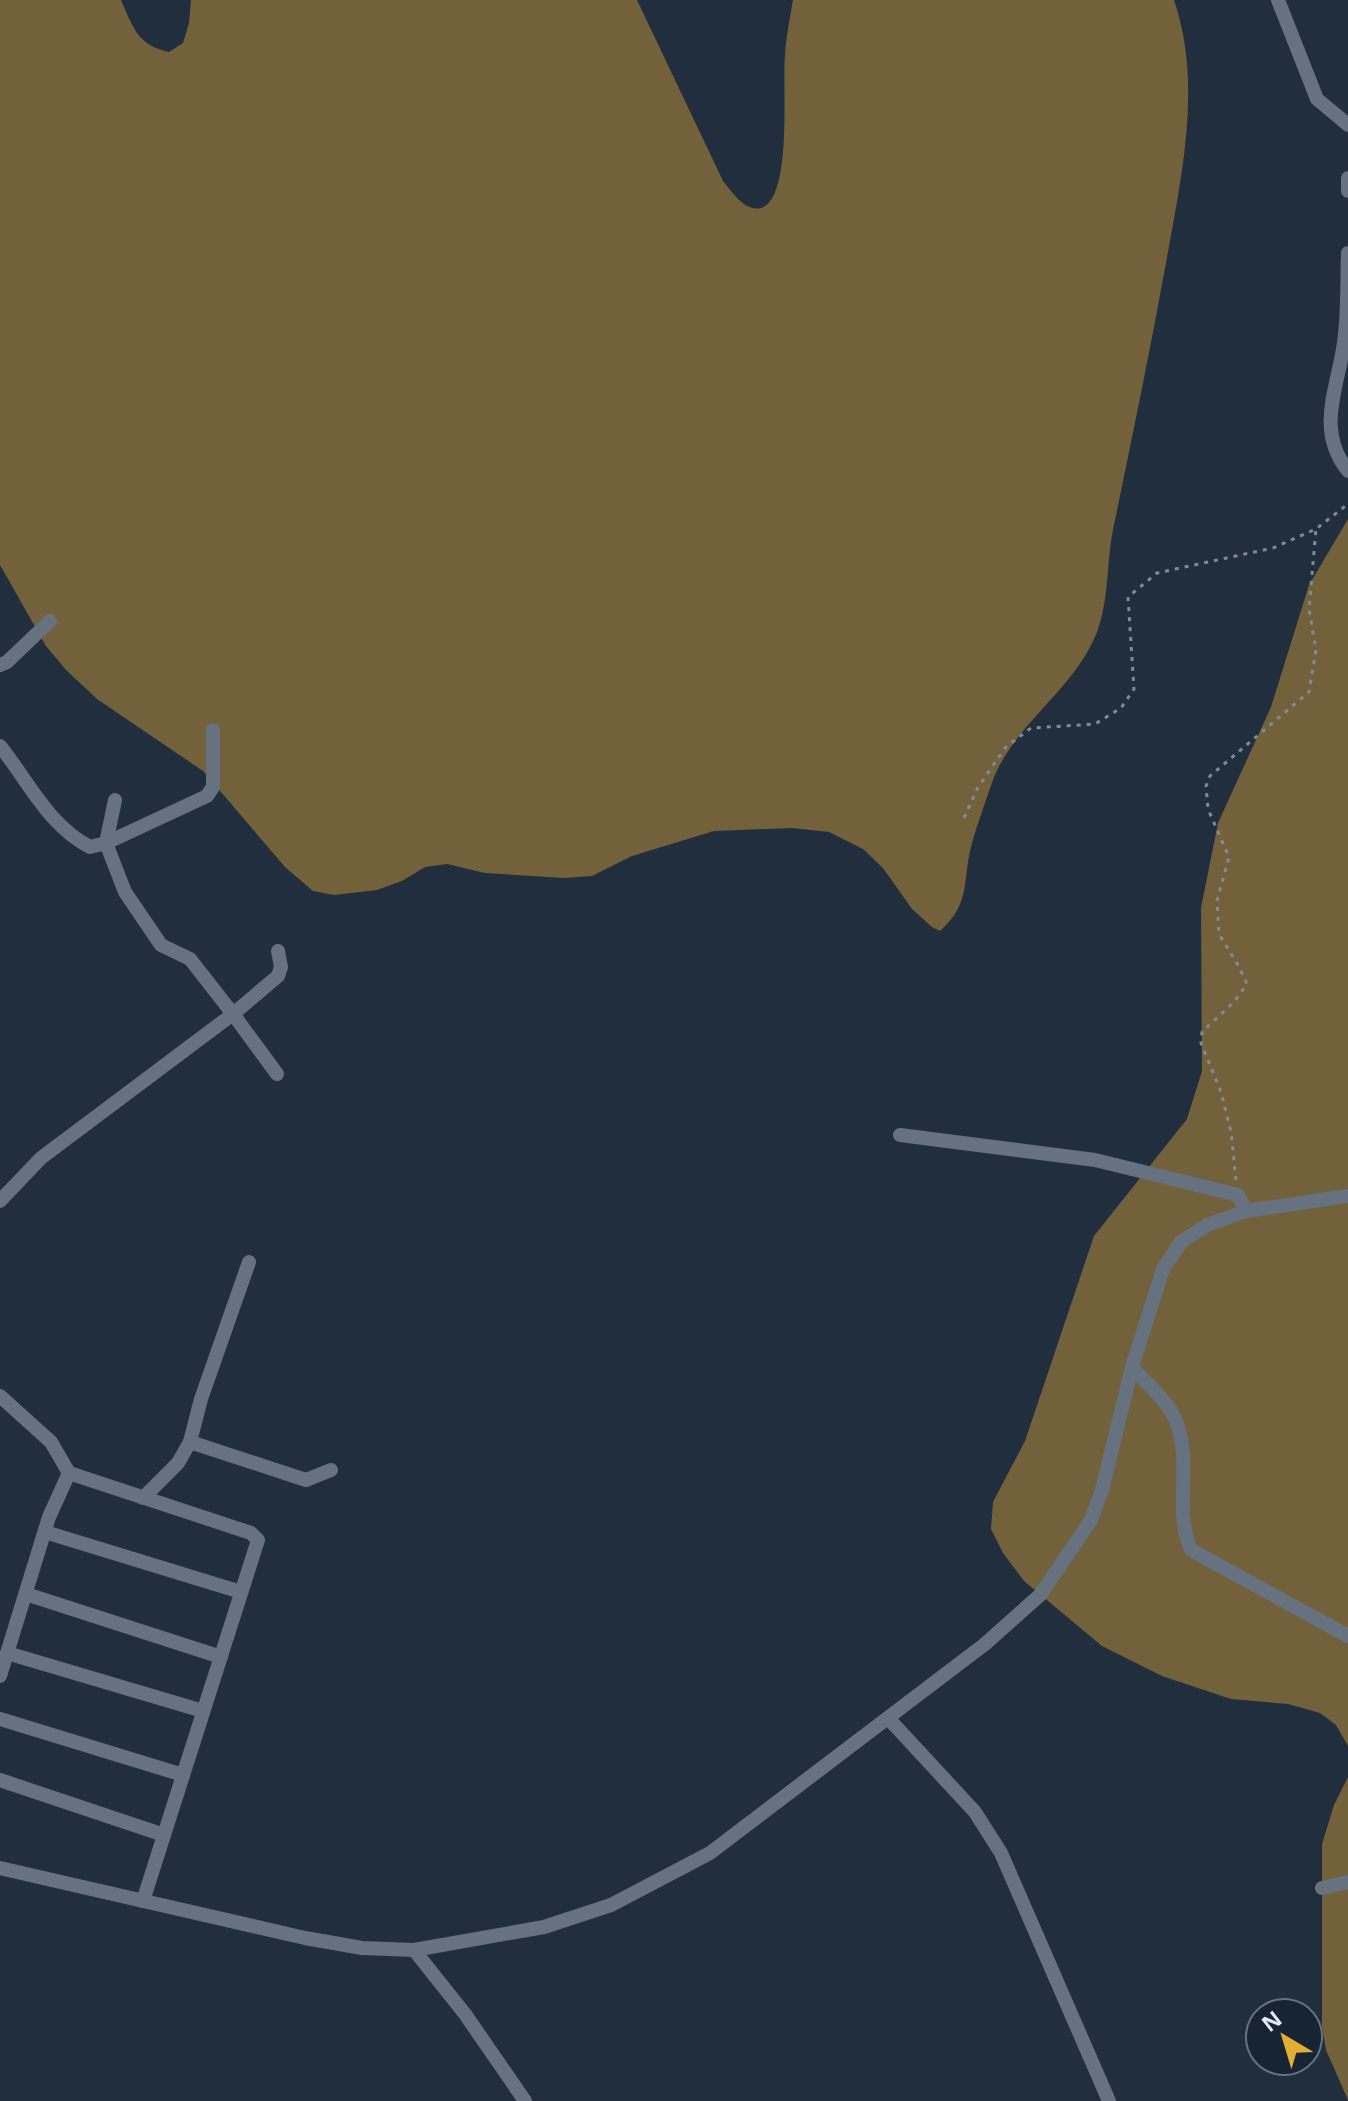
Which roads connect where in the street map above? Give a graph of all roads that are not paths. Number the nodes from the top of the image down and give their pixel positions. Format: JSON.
{"nodes":[{"id":1,"x":1278,"y":0,"type":"edge"},
{"id":2,"x":1348,"y":125,"type":"edge"},
{"id":3,"x":1348,"y":178,"type":"edge"},
{"id":4,"x":1348,"y":191,"type":"edge"},
{"id":5,"x":1348,"y":253,"type":"edge"},
{"id":6,"x":1348,"y":471,"type":"edge"},
{"id":7,"x":50,"y":621,"type":"dead end"},
{"id":8,"x":0,"y":665,"type":"edge"},
{"id":9,"x":213,"y":730,"type":"dead end"},
{"id":10,"x":0,"y":746,"type":"edge"},
{"id":11,"x":115,"y":800,"type":"dead end"},
{"id":12,"x":106,"y":843,"type":"junction"},
{"id":13,"x":278,"y":951,"type":"dead end"},
{"id":14,"x":233,"y":1014,"type":"junction"},
{"id":15,"x":277,"y":1074,"type":"dead end"},
{"id":16,"x":900,"y":1135,"type":"dead end"},
{"id":17,"x":1348,"y":1196,"type":"edge"},
{"id":18,"x":0,"y":1201,"type":"edge"},
{"id":19,"x":1246,"y":1211,"type":"junction"},
{"id":20,"x":249,"y":1262,"type":"dead end"},
{"id":21,"x":1132,"y":1367,"type":"junction"},
{"id":22,"x":0,"y":1396,"type":"edge"},
{"id":23,"x":190,"y":1442,"type":"junction"},
{"id":24,"x":331,"y":1470,"type":"dead end"},
{"id":25,"x":69,"y":1473,"type":"junction"},
{"id":26,"x":143,"y":1498,"type":"junction"},
{"id":27,"x":45,"y":1532,"type":"junction"},
{"id":28,"x":241,"y":1592,"type":"junction"},
{"id":29,"x":26,"y":1594,"type":"junction"},
{"id":30,"x":1348,"y":1636,"type":"edge"},
{"id":31,"x":7,"y":1653,"type":"junction"},
{"id":32,"x":221,"y":1657,"type":"junction"},
{"id":33,"x":0,"y":1676,"type":"edge"},
{"id":34,"x":203,"y":1711,"type":"junction"},
{"id":35,"x":888,"y":1718,"type":"junction"},
{"id":36,"x":0,"y":1719,"type":"edge"},
{"id":37,"x":183,"y":1775,"type":"junction"},
{"id":38,"x":0,"y":1780,"type":"edge"},
{"id":39,"x":164,"y":1835,"type":"junction"},
{"id":40,"x":0,"y":1868,"type":"edge"},
{"id":41,"x":1348,"y":1882,"type":"edge"},
{"id":42,"x":1322,"y":1888,"type":"dead end"},
{"id":43,"x":143,"y":1901,"type":"junction"},
{"id":44,"x":414,"y":1950,"type":"junction"},
{"id":45,"x":525,"y":2101,"type":"edge"},
{"id":46,"x":1109,"y":2101,"type":"edge"}],
"edges":[{"from":1,"to":2,"type":"street"},
{"from":3,"to":4,"type":"street"},
{"from":5,"to":6,"type":"street"},
{"from":7,"to":8,"type":"street"},
{"from":9,"to":12,"type":"street"},
{"from":10,"to":12,"type":"street"},
{"from":11,"to":12,"type":"street"},
{"from":12,"to":14,"type":"street"},
{"from":13,"to":14,"type":"street"},
{"from":14,"to":15,"type":"street"},
{"from":14,"to":18,"type":"street"},
{"from":16,"to":19,"type":"street"},
{"from":17,"to":19,"type":"street"},
{"from":19,"to":21,"type":"street"},
{"from":20,"to":23,"type":"street"},
{"from":21,"to":30,"type":"street"},
{"from":21,"to":35,"type":"street"},
{"from":22,"to":25,"type":"street"},
{"from":23,"to":24,"type":"street"},
{"from":23,"to":26,"type":"street"},
{"from":25,"to":26,"type":"street"},
{"from":25,"to":27,"type":"street"},
{"from":26,"to":28,"type":"street"},
{"from":27,"to":28,"type":"street"},
{"from":27,"to":29,"type":"street"},
{"from":28,"to":32,"type":"street"},
{"from":29,"to":31,"type":"street"},
{"from":29,"to":32,"type":"street"},
{"from":31,"to":33,"type":"street"},
{"from":31,"to":34,"type":"street"},
{"from":32,"to":34,"type":"street"},
{"from":34,"to":37,"type":"street"},
{"from":35,"to":44,"type":"street"},
{"from":35,"to":46,"type":"street"},
{"from":36,"to":37,"type":"street"},
{"from":37,"to":39,"type":"street"},
{"from":38,"to":39,"type":"street"},
{"from":39,"to":43,"type":"street"},
{"from":40,"to":43,"type":"street"},
{"from":41,"to":42,"type":"street"},
{"from":43,"to":44,"type":"street"},
{"from":44,"to":45,"type":"street"}]}
